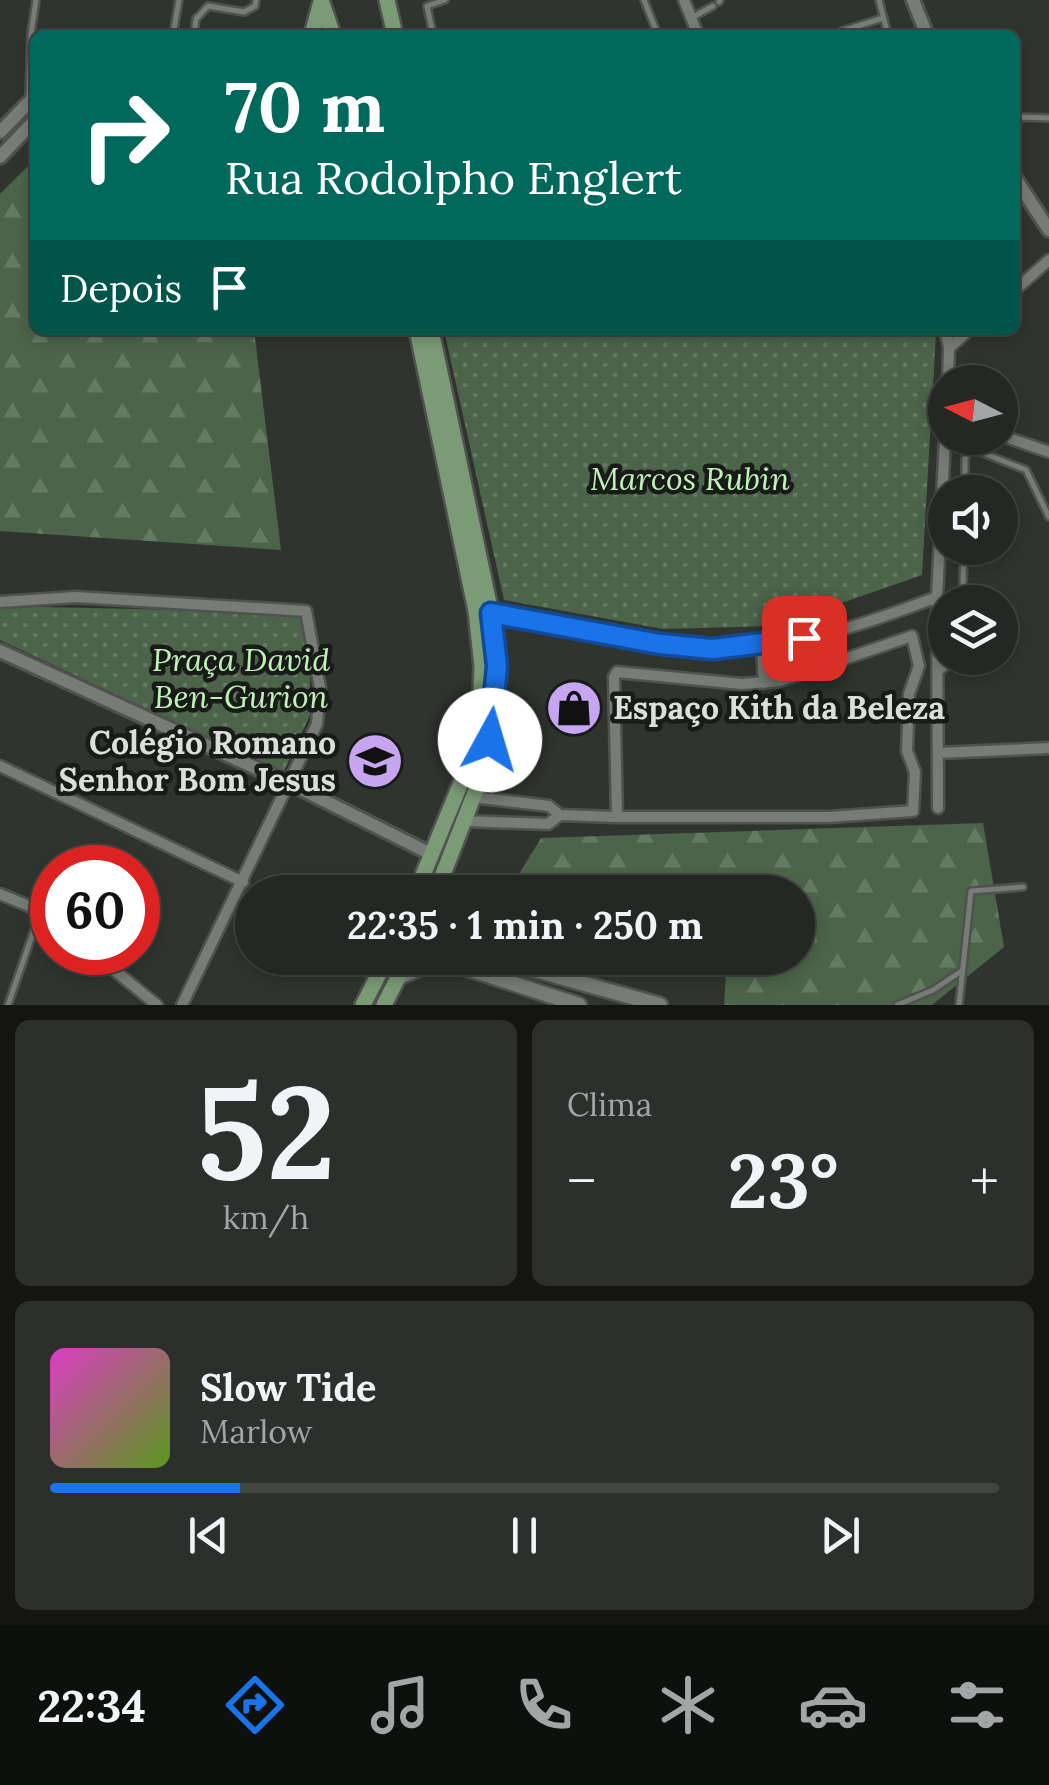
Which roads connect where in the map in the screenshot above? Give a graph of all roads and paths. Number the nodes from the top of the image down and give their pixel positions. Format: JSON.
{"nodes":[{"id":1,"x":36,"y":0,"type":"edge"},
{"id":2,"x":180,"y":0,"type":"edge"},
{"id":3,"x":247,"y":0,"type":"edge"},
{"id":4,"x":321,"y":0,"type":"edge"},
{"id":5,"x":388,"y":0,"type":"edge"},
{"id":6,"x":444,"y":0,"type":"edge"},
{"id":7,"x":644,"y":0,"type":"edge"},
{"id":8,"x":684,"y":0,"type":"edge"},
{"id":9,"x":879,"y":0,"type":"edge"},
{"id":10,"x":913,"y":0,"type":"edge"},
{"id":11,"x":256,"y":1,"type":"edge"},
{"id":12,"x":718,"y":3,"type":"edge"},
{"id":13,"x":691,"y":18,"type":"junction"},
{"id":14,"x":883,"y":18,"type":"junction"},
{"id":15,"x":32,"y":30,"type":"edge"},
{"id":16,"x":175,"y":30,"type":"edge"},
{"id":17,"x":195,"y":30,"type":"edge"},
{"id":18,"x":313,"y":30,"type":"edge"},
{"id":19,"x":331,"y":30,"type":"edge"},
{"id":20,"x":394,"y":30,"type":"edge"},
{"id":21,"x":432,"y":30,"type":"edge"},
{"id":22,"x":656,"y":30,"type":"edge"},
{"id":23,"x":696,"y":30,"type":"edge"},
{"id":24,"x":845,"y":30,"type":"edge"},
{"id":25,"x":887,"y":30,"type":"edge"},
{"id":26,"x":924,"y":30,"type":"edge"},
{"id":27,"x":30,"y":101,"type":"edge"},
{"id":28,"x":1020,"y":117,"type":"edge"},
{"id":29,"x":1049,"y":118,"type":"edge"},
{"id":30,"x":30,"y":125,"type":"edge"},
{"id":31,"x":0,"y":132,"type":"edge"},
{"id":32,"x":0,"y":157,"type":"edge"},
{"id":33,"x":1020,"y":186,"type":"edge"},
{"id":34,"x":1049,"y":230,"type":"edge"},
{"id":35,"x":1049,"y":260,"type":"edge"},
{"id":36,"x":1020,"y":286,"type":"edge"},
{"id":37,"x":418,"y":335,"type":"edge"},
{"id":38,"x":433,"y":335,"type":"edge"},
{"id":39,"x":946,"y":335,"type":"edge"},
{"id":40,"x":963,"y":335,"type":"edge"},
{"id":41,"x":949,"y":348,"type":"junction"},
{"id":42,"x":948,"y":365,"type":"edge"},
{"id":43,"x":1018,"y":441,"type":"edge"},
{"id":44,"x":1049,"y":452,"type":"edge"},
{"id":45,"x":944,"y":455,"type":"edge"},
{"id":46,"x":964,"y":475,"type":"edge"},
{"id":47,"x":1049,"y":517,"type":"edge"},
{"id":48,"x":938,"y":585,"type":"edge"},
{"id":49,"x":928,"y":600,"type":"edge"},
{"id":50,"x":0,"y":602,"type":"edge"},
{"id":51,"x":491,"y":613,"type":"junction"},
{"id":52,"x":777,"y":644,"type":"junction"},
{"id":53,"x":762,"y":646,"type":"junction"},
{"id":54,"x":0,"y":650,"type":"edge"},
{"id":55,"x":939,"y":675,"type":"edge"},
{"id":56,"x":780,"y":681,"type":"junction"},
{"id":57,"x":764,"y":683,"type":"junction"},
{"id":58,"x":1049,"y":748,"type":"edge"},
{"id":59,"x":938,"y":753,"type":"junction"},
{"id":60,"x":0,"y":766,"type":"edge"},
{"id":61,"x":291,"y":784,"type":"junction"},
{"id":62,"x":474,"y":797,"type":"junction"},
{"id":63,"x":502,"y":800,"type":"junction"},
{"id":64,"x":938,"y":808,"type":"dead end"},
{"id":65,"x":560,"y":815,"type":"junction"},
{"id":66,"x":617,"y":817,"type":"junction"},
{"id":67,"x":464,"y":821,"type":"junction"},
{"id":68,"x":499,"y":822,"type":"junction"},
{"id":69,"x":432,"y":854,"type":"junction"},
{"id":70,"x":246,"y":875,"type":"edge"},
{"id":71,"x":423,"y":875,"type":"edge"},
{"id":72,"x":443,"y":875,"type":"edge"},
{"id":73,"x":235,"y":878,"type":"edge"},
{"id":74,"x":1022,"y":887,"type":"dead end"},
{"id":75,"x":0,"y":894,"type":"edge"},
{"id":76,"x":235,"y":898,"type":"edge"},
{"id":77,"x":30,"y":907,"type":"edge"},
{"id":78,"x":30,"y":940,"type":"edge"},
{"id":79,"x":962,"y":970,"type":"junction"},
{"id":80,"x":120,"y":975,"type":"edge"},
{"id":81,"x":378,"y":975,"type":"edge"},
{"id":82,"x":399,"y":975,"type":"edge"},
{"id":83,"x":403,"y":975,"type":"edge"},
{"id":84,"x":486,"y":975,"type":"edge"},
{"id":85,"x":553,"y":975,"type":"edge"},
{"id":86,"x":397,"y":978,"type":"junction"},
{"id":87,"x":8,"y":1005,"type":"edge"},
{"id":88,"x":157,"y":1005,"type":"edge"},
{"id":89,"x":182,"y":1005,"type":"edge"},
{"id":90,"x":363,"y":1005,"type":"edge"},
{"id":91,"x":384,"y":1005,"type":"edge"},
{"id":92,"x":579,"y":1005,"type":"edge"},
{"id":93,"x":660,"y":1005,"type":"edge"},
{"id":94,"x":897,"y":1005,"type":"edge"},
{"id":95,"x":959,"y":1005,"type":"edge"}],
"edges":[{"from":1,"to":15,"type":"lane"},
{"from":2,"to":16,"type":"lane"},
{"from":3,"to":11,"type":"lane"},
{"from":4,"to":18,"type":"main road"},
{"from":4,"to":19,"type":"main road"},
{"from":5,"to":20,"type":"main road"},
{"from":6,"to":21,"type":"lane"},
{"from":7,"to":22,"type":"lane"},
{"from":8,"to":13,"type":"street"},
{"from":9,"to":14,"type":"lane"},
{"from":10,"to":26,"type":"street"},
{"from":11,"to":17,"type":"lane"},
{"from":12,"to":13,"type":"lane"},
{"from":13,"to":23,"type":"street"},
{"from":14,"to":24,"type":"lane"},
{"from":14,"to":25,"type":"lane"},
{"from":27,"to":31,"type":"street"},
{"from":28,"to":29,"type":"lane"},
{"from":30,"to":32,"type":"street"},
{"from":33,"to":34,"type":"street"},
{"from":35,"to":36,"type":"street"},
{"from":37,"to":69,"type":"main road"},
{"from":38,"to":51,"type":"main road"},
{"from":39,"to":41,"type":"street"},
{"from":40,"to":41,"type":"street"},
{"from":41,"to":42,"type":"street"},
{"from":43,"to":44,"type":"street"},
{"from":45,"to":48,"type":"street"},
{"from":46,"to":47,"type":"lane"},
{"from":49,"to":52,"type":"street"},
{"from":50,"to":61,"type":"street"},
{"from":51,"to":53,"type":"street"},
{"from":51,"to":62,"type":"main road"},
{"from":52,"to":53,"type":"street"},
{"from":52,"to":56,"type":"street"},
{"from":53,"to":57,"type":"street"},
{"from":54,"to":61,"type":"street"},
{"from":55,"to":59,"type":"street"},
{"from":56,"to":57,"type":"street"},
{"from":56,"to":66,"type":"street"},
{"from":57,"to":66,"type":"street"},
{"from":58,"to":59,"type":"street"},
{"from":59,"to":64,"type":"street"},
{"from":60,"to":73,"type":"street"},
{"from":61,"to":69,"type":"street"},
{"from":61,"to":70,"type":"street"},
{"from":62,"to":63,"type":"street"},
{"from":62,"to":67,"type":"main road"},
{"from":63,"to":65,"type":"street"},
{"from":63,"to":68,"type":"street"},
{"from":65,"to":66,"type":"street"},
{"from":65,"to":68,"type":"street"},
{"from":67,"to":68,"type":"street"},
{"from":67,"to":72,"type":"main road"},
{"from":69,"to":71,"type":"main road"},
{"from":74,"to":79,"type":"lane"},
{"from":75,"to":77,"type":"street"},
{"from":76,"to":89,"type":"street"},
{"from":78,"to":87,"type":"lane"},
{"from":79,"to":94,"type":"lane"},
{"from":79,"to":95,"type":"lane"},
{"from":80,"to":88,"type":"street"},
{"from":81,"to":90,"type":"main road"},
{"from":82,"to":86,"type":"main road"},
{"from":83,"to":86,"type":"main road"},
{"from":84,"to":92,"type":"main road"},
{"from":85,"to":93,"type":"main road"},
{"from":86,"to":91,"type":"main road"}]}
